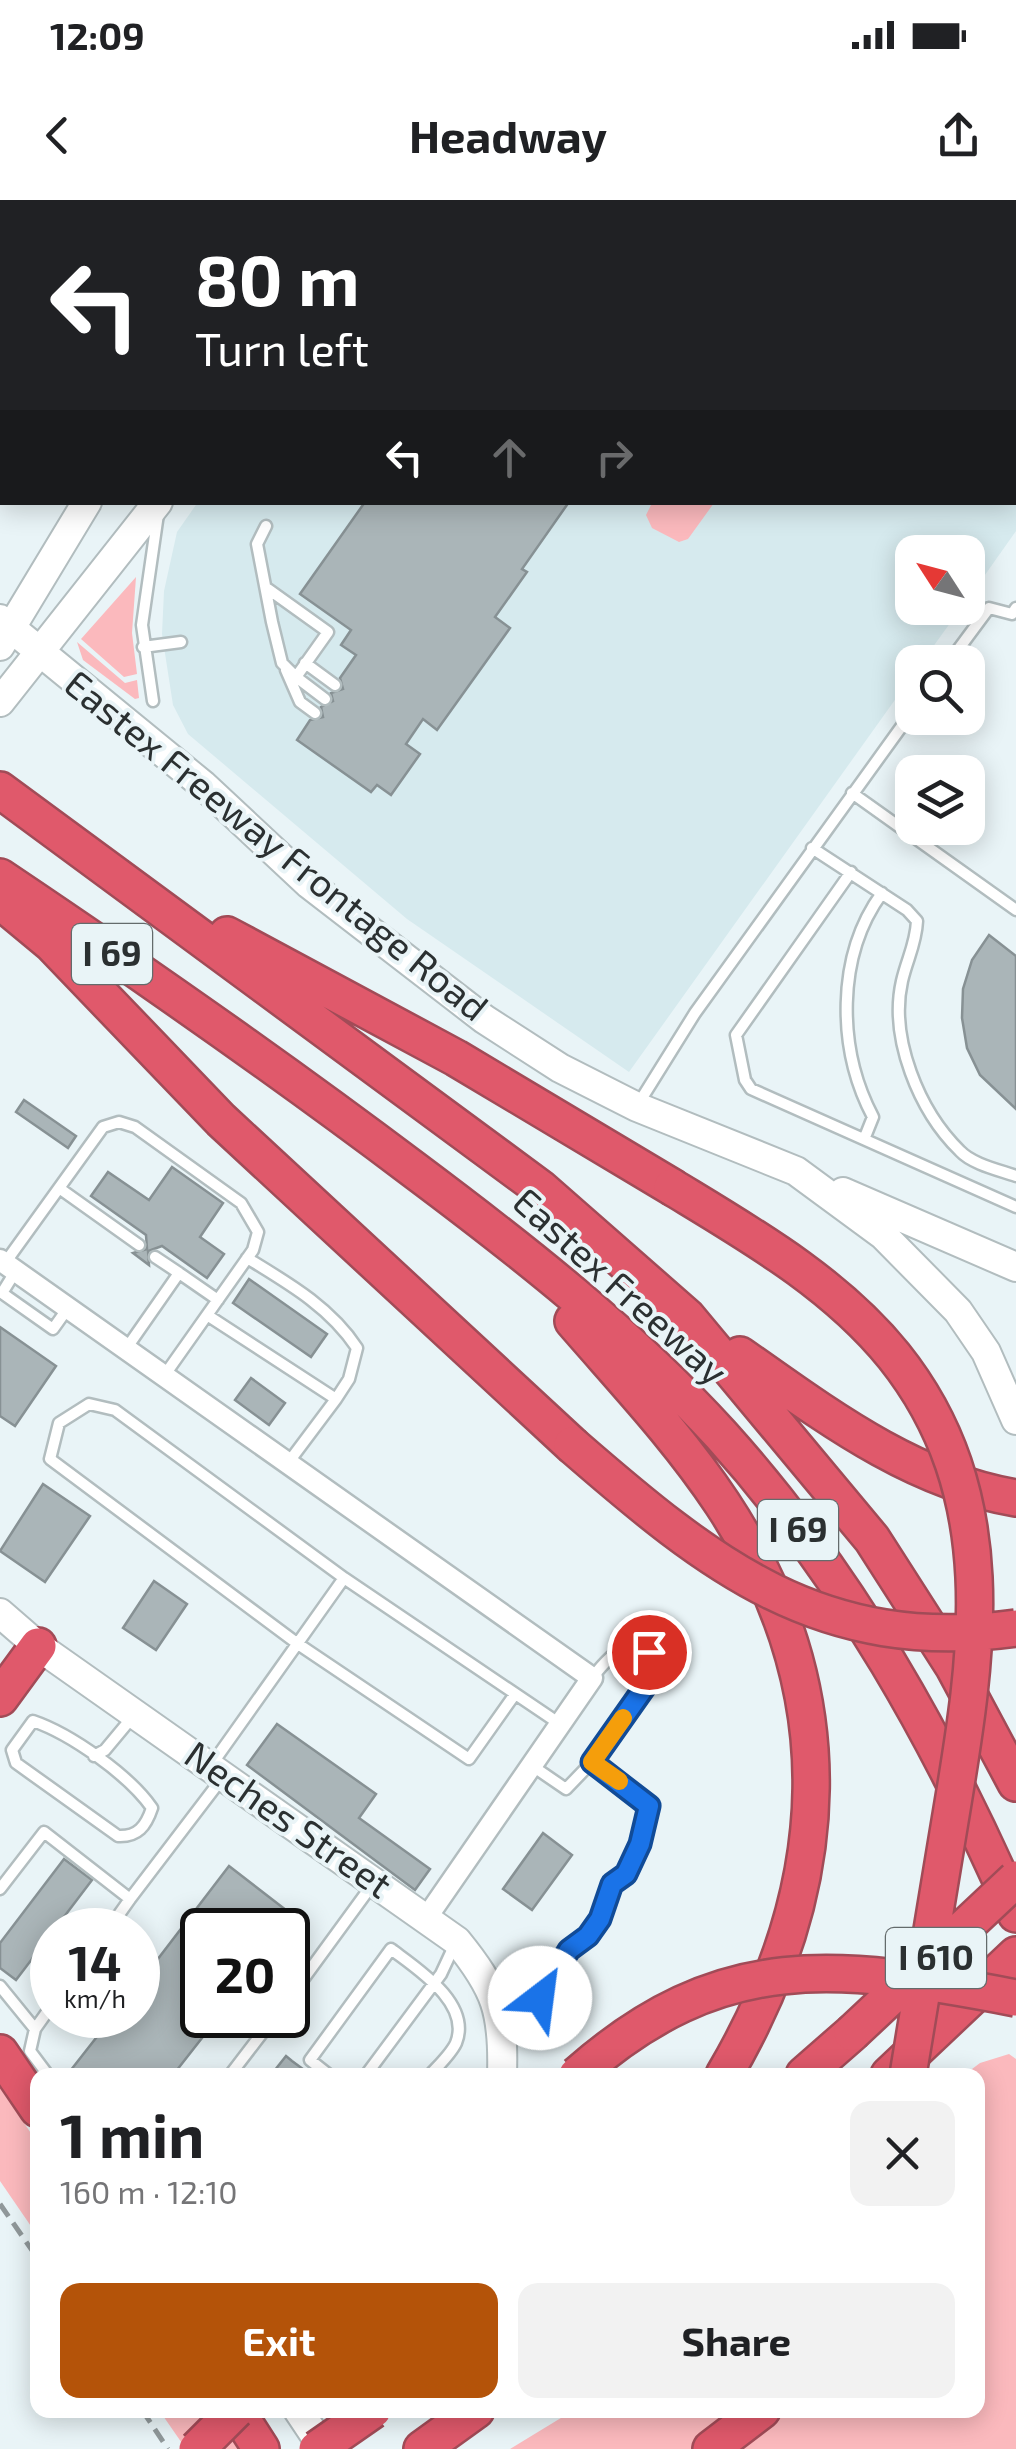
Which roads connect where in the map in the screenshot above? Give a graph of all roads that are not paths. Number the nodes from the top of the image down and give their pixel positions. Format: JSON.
{"nodes":[{"id":1,"x":84,"y":505,"type":"edge"},
{"id":2,"x":157,"y":505,"type":"edge"},
{"id":3,"x":159,"y":505,"type":"edge"},
{"id":4,"x":266,"y":526,"type":"dead end"},
{"id":5,"x":268,"y":588,"type":"junction"},
{"id":6,"x":1015,"y":613,"type":"edge"},
{"id":7,"x":3,"y":631,"type":"edge"},
{"id":8,"x":182,"y":642,"type":"dead end"},
{"id":9,"x":962,"y":645,"type":"edge"},
{"id":10,"x":142,"y":647,"type":"junction"},
{"id":11,"x":38,"y":652,"type":"junction"},
{"id":12,"x":305,"y":664,"type":"junction"},
{"id":13,"x":291,"y":673,"type":"junction"},
{"id":14,"x":336,"y":685,"type":"dead end"},
{"id":15,"x":325,"y":699,"type":"dead end"},
{"id":16,"x":153,"y":701,"type":"dead end"},
{"id":17,"x":0,"y":702,"type":"edge"},
{"id":18,"x":315,"y":713,"type":"dead end"},
{"id":19,"x":895,"y":735,"type":"edge"},
{"id":20,"x":0,"y":790,"type":"edge"},
{"id":21,"x":852,"y":793,"type":"junction"},
{"id":22,"x":812,"y":848,"type":"junction"},
{"id":23,"x":851,"y":872,"type":"junction"},
{"id":24,"x":111,"y":873,"type":"junction"},
{"id":25,"x":0,"y":877,"type":"edge"},
{"id":26,"x":882,"y":892,"type":"junction"},
{"id":27,"x":0,"y":901,"type":"edge"},
{"id":28,"x":1016,"y":910,"type":"edge"},
{"id":29,"x":637,"y":1107,"type":"junction"},
{"id":30,"x":865,"y":1137,"type":"junction"},
{"id":31,"x":962,"y":1154,"type":"junction"},
{"id":32,"x":796,"y":1171,"type":"junction"},
{"id":33,"x":953,"y":1176,"type":"junction"},
{"id":34,"x":1016,"y":1176,"type":"edge"},
{"id":35,"x":59,"y":1188,"type":"junction"},
{"id":36,"x":1016,"y":1206,"type":"edge"},
{"id":37,"x":482,"y":1220,"type":"junction"},
{"id":38,"x":138,"y":1245,"type":"dead end"},
{"id":39,"x":155,"y":1256,"type":"dead end"},
{"id":40,"x":247,"y":1258,"type":"junction"},
{"id":41,"x":7,"y":1265,"type":"edge"},
{"id":42,"x":1016,"y":1266,"type":"edge"},
{"id":43,"x":179,"y":1274,"type":"junction"},
{"id":44,"x":218,"y":1300,"type":"junction"},
{"id":45,"x":207,"y":1315,"type":"junction"},
{"id":46,"x":687,"y":1316,"type":"junction"},
{"id":47,"x":126,"y":1348,"type":"junction"},
{"id":48,"x":164,"y":1376,"type":"junction"},
{"id":49,"x":336,"y":1399,"type":"junction"},
{"id":50,"x":1016,"y":1420,"type":"edge"},
{"id":51,"x":288,"y":1464,"type":"junction"},
{"id":52,"x":1016,"y":1498,"type":"edge"},
{"id":53,"x":344,"y":1578,"type":"junction"},
{"id":54,"x":0,"y":1613,"type":"edge"},
{"id":55,"x":1016,"y":1628,"type":"edge"},
{"id":56,"x":298,"y":1644,"type":"junction"},
{"id":57,"x":38,"y":1646,"type":"junction"},
{"id":58,"x":592,"y":1678,"type":"junction"},
{"id":59,"x":515,"y":1694,"type":"junction"},
{"id":60,"x":0,"y":1698,"type":"edge"},
{"id":61,"x":136,"y":1714,"type":"junction"},
{"id":62,"x":560,"y":1724,"type":"junction"},
{"id":63,"x":94,"y":1756,"type":"junction"},
{"id":64,"x":592,"y":1762,"type":"junction"},
{"id":65,"x":532,"y":1766,"type":"junction"},
{"id":66,"x":217,"y":1771,"type":"junction"},
{"id":67,"x":1016,"y":1783,"type":"edge"},
{"id":68,"x":1016,"y":1879,"type":"edge"},
{"id":69,"x":375,"y":1880,"type":"junction"},
{"id":70,"x":0,"y":1889,"type":"edge"},
{"id":71,"x":130,"y":1899,"type":"junction"},
{"id":72,"x":124,"y":1908,"type":"edge"},
{"id":73,"x":1016,"y":1914,"type":"edge"},
{"id":74,"x":427,"y":1917,"type":"junction"},
{"id":75,"x":457,"y":1941,"type":"junction"},
{"id":76,"x":1016,"y":1955,"type":"edge"},
{"id":77,"x":310,"y":1970,"type":"edge"},
{"id":78,"x":435,"y":1982,"type":"junction"},
{"id":79,"x":0,"y":1986,"type":"edge"},
{"id":80,"x":1016,"y":1998,"type":"edge"},
{"id":81,"x":30,"y":2022,"type":"edge"},
{"id":82,"x":502,"y":2024,"type":"junction"},
{"id":83,"x":33,"y":2038,"type":"edge"},
{"id":84,"x":258,"y":2038,"type":"edge"},
{"id":85,"x":0,"y":2052,"type":"edge"},
{"id":86,"x":43,"y":2068,"type":"edge"},
{"id":87,"x":235,"y":2068,"type":"edge"},
{"id":88,"x":320,"y":2068,"type":"edge"},
{"id":89,"x":371,"y":2068,"type":"edge"},
{"id":90,"x":436,"y":2068,"type":"edge"},
{"id":91,"x":502,"y":2068,"type":"edge"},
{"id":92,"x":586,"y":2068,"type":"edge"},
{"id":93,"x":728,"y":2068,"type":"edge"},
{"id":94,"x":812,"y":2068,"type":"edge"},
{"id":95,"x":896,"y":2068,"type":"edge"},
{"id":96,"x":909,"y":2068,"type":"edge"},
{"id":97,"x":30,"y":2098,"type":"edge"},
{"id":98,"x":228,"y":2418,"type":"edge"},
{"id":99,"x":241,"y":2418,"type":"edge"},
{"id":100,"x":303,"y":2418,"type":"edge"},
{"id":101,"x":362,"y":2418,"type":"edge"},
{"id":102,"x":465,"y":2418,"type":"edge"},
{"id":103,"x":752,"y":2418,"type":"edge"},
{"id":104,"x":197,"y":2449,"type":"edge"},
{"id":105,"x":261,"y":2449,"type":"edge"},
{"id":106,"x":321,"y":2449,"type":"edge"},
{"id":107,"x":422,"y":2449,"type":"edge"},
{"id":108,"x":711,"y":2449,"type":"edge"}],
"edges":[{"from":1,"to":7,"type":"main road"},
{"from":2,"to":11,"type":"main road"},
{"from":3,"to":10,"type":"lane"},
{"from":4,"to":5,"type":"lane"},
{"from":5,"to":12,"type":"lane"},
{"from":5,"to":13,"type":"lane"},
{"from":6,"to":9,"type":"lane"},
{"from":7,"to":11,"type":"main road","name":"Eastex Freeway Frontage Road"},
{"from":8,"to":10,"type":"lane"},
{"from":10,"to":16,"type":"lane"},
{"from":11,"to":17,"type":"main road"},
{"from":11,"to":29,"type":"main road","name":"Eastex Freeway Frontage Road"},
{"from":12,"to":13,"type":"lane"},
{"from":12,"to":14,"type":"lane"},
{"from":13,"to":15,"type":"lane"},
{"from":13,"to":18,"type":"lane"},
{"from":19,"to":21,"type":"lane"},
{"from":20,"to":24,"type":"highway","name":"Eastex Freeway","number":"I 69"},
{"from":21,"to":22,"type":"lane"},
{"from":21,"to":28,"type":"lane"},
{"from":22,"to":23,"type":"lane"},
{"from":22,"to":29,"type":"lane"},
{"from":23,"to":26,"type":"lane"},
{"from":23,"to":30,"type":"lane"},
{"from":24,"to":46,"type":"highway","name":"Eastex Freeway","number":"I 69"},
{"from":24,"to":96,"type":"highway","bridge":true},
{"from":25,"to":37,"type":"highway","name":"Eastex Freeway","number":"I 69"},
{"from":26,"to":30,"type":"lane"},
{"from":26,"to":31,"type":"lane"},
{"from":27,"to":55,"type":"highway","bridge":true},
{"from":29,"to":32,"type":"main road","name":"Eastex Freeway Frontage Road"},
{"from":30,"to":33,"type":"lane"},
{"from":31,"to":33,"type":"lane"},
{"from":31,"to":34,"type":"lane"},
{"from":32,"to":42,"type":"main road"},
{"from":32,"to":50,"type":"main road","name":"Eastex Freeway Frontage Road"},
{"from":33,"to":36,"type":"lane"},
{"from":35,"to":38,"type":"lane"},
{"from":35,"to":40,"type":"lane"},
{"from":35,"to":41,"type":"lane"},
{"from":37,"to":73,"type":"highway","name":"Eastex Freeway","number":"I 69"},
{"from":37,"to":93,"type":"highway"},
{"from":39,"to":43,"type":"lane"},
{"from":40,"to":44,"type":"lane"},
{"from":40,"to":49,"type":"lane"},
{"from":41,"to":47,"type":"street"},
{"from":43,"to":44,"type":"lane"},
{"from":43,"to":47,"type":"lane"},
{"from":44,"to":45,"type":"lane"},
{"from":45,"to":48,"type":"lane"},
{"from":45,"to":49,"type":"lane"},
{"from":46,"to":52,"type":"highway"},
{"from":46,"to":67,"type":"highway","name":"Eastex Freeway","number":"I 69"},
{"from":47,"to":48,"type":"street"},
{"from":48,"to":51,"type":"street"},
{"from":49,"to":51,"type":"lane"},
{"from":51,"to":58,"type":"street"},
{"from":53,"to":56,"type":"lane"},
{"from":53,"to":56,"type":"lane"},
{"from":53,"to":59,"type":"lane"},
{"from":54,"to":57,"type":"main road","name":"Neches Street"},
{"from":56,"to":59,"type":"lane"},
{"from":56,"to":66,"type":"lane"},
{"from":57,"to":60,"type":"highway"},
{"from":57,"to":61,"type":"main road","name":"Neches Street"},
{"from":58,"to":62,"type":"street"},
{"from":58,"to":64,"type":"lane"},
{"from":59,"to":62,"type":"lane"},
{"from":61,"to":63,"type":"lane"},
{"from":61,"to":66,"type":"main road","name":"Neches Street"},
{"from":62,"to":65,"type":"street"},
{"from":63,"to":63,"type":"lane"},
{"from":64,"to":65,"type":"lane"},
{"from":64,"to":82,"type":"lane"},
{"from":65,"to":74,"type":"street"},
{"from":66,"to":69,"type":"main road","name":"Neches Street"},
{"from":66,"to":71,"type":"lane"},
{"from":68,"to":94,"type":"highway","number":"I 610","bridge":true},
{"from":69,"to":74,"type":"main road","name":"Neches Street"},
{"from":69,"to":77,"type":"lane"},
{"from":70,"to":71,"type":"lane"},
{"from":71,"to":72,"type":"lane"},
{"from":74,"to":75,"type":"main road","name":"Neches Street"},
{"from":75,"to":78,"type":"lane"},
{"from":75,"to":82,"type":"main road","name":"Neches Street"},
{"from":76,"to":95,"type":"highway","number":"I 610","bridge":true},
{"from":78,"to":88,"type":"lane"},
{"from":78,"to":89,"type":"lane"},
{"from":78,"to":90,"type":"lane"},
{"from":79,"to":81,"type":"lane"},
{"from":80,"to":92,"type":"highway","bridge":true},
{"from":82,"to":91,"type":"main road","name":"Neches Street"},
{"from":83,"to":86,"type":"lane"},
{"from":84,"to":87,"type":"lane"},
{"from":85,"to":97,"type":"highway"},
{"from":98,"to":104,"type":"highway","bridge":true},
{"from":99,"to":105,"type":"highway"},
{"from":100,"to":106,"type":"main road"},
{"from":101,"to":106,"type":"highway","bridge":true},
{"from":102,"to":107,"type":"highway"},
{"from":103,"to":108,"type":"highway"}]}
